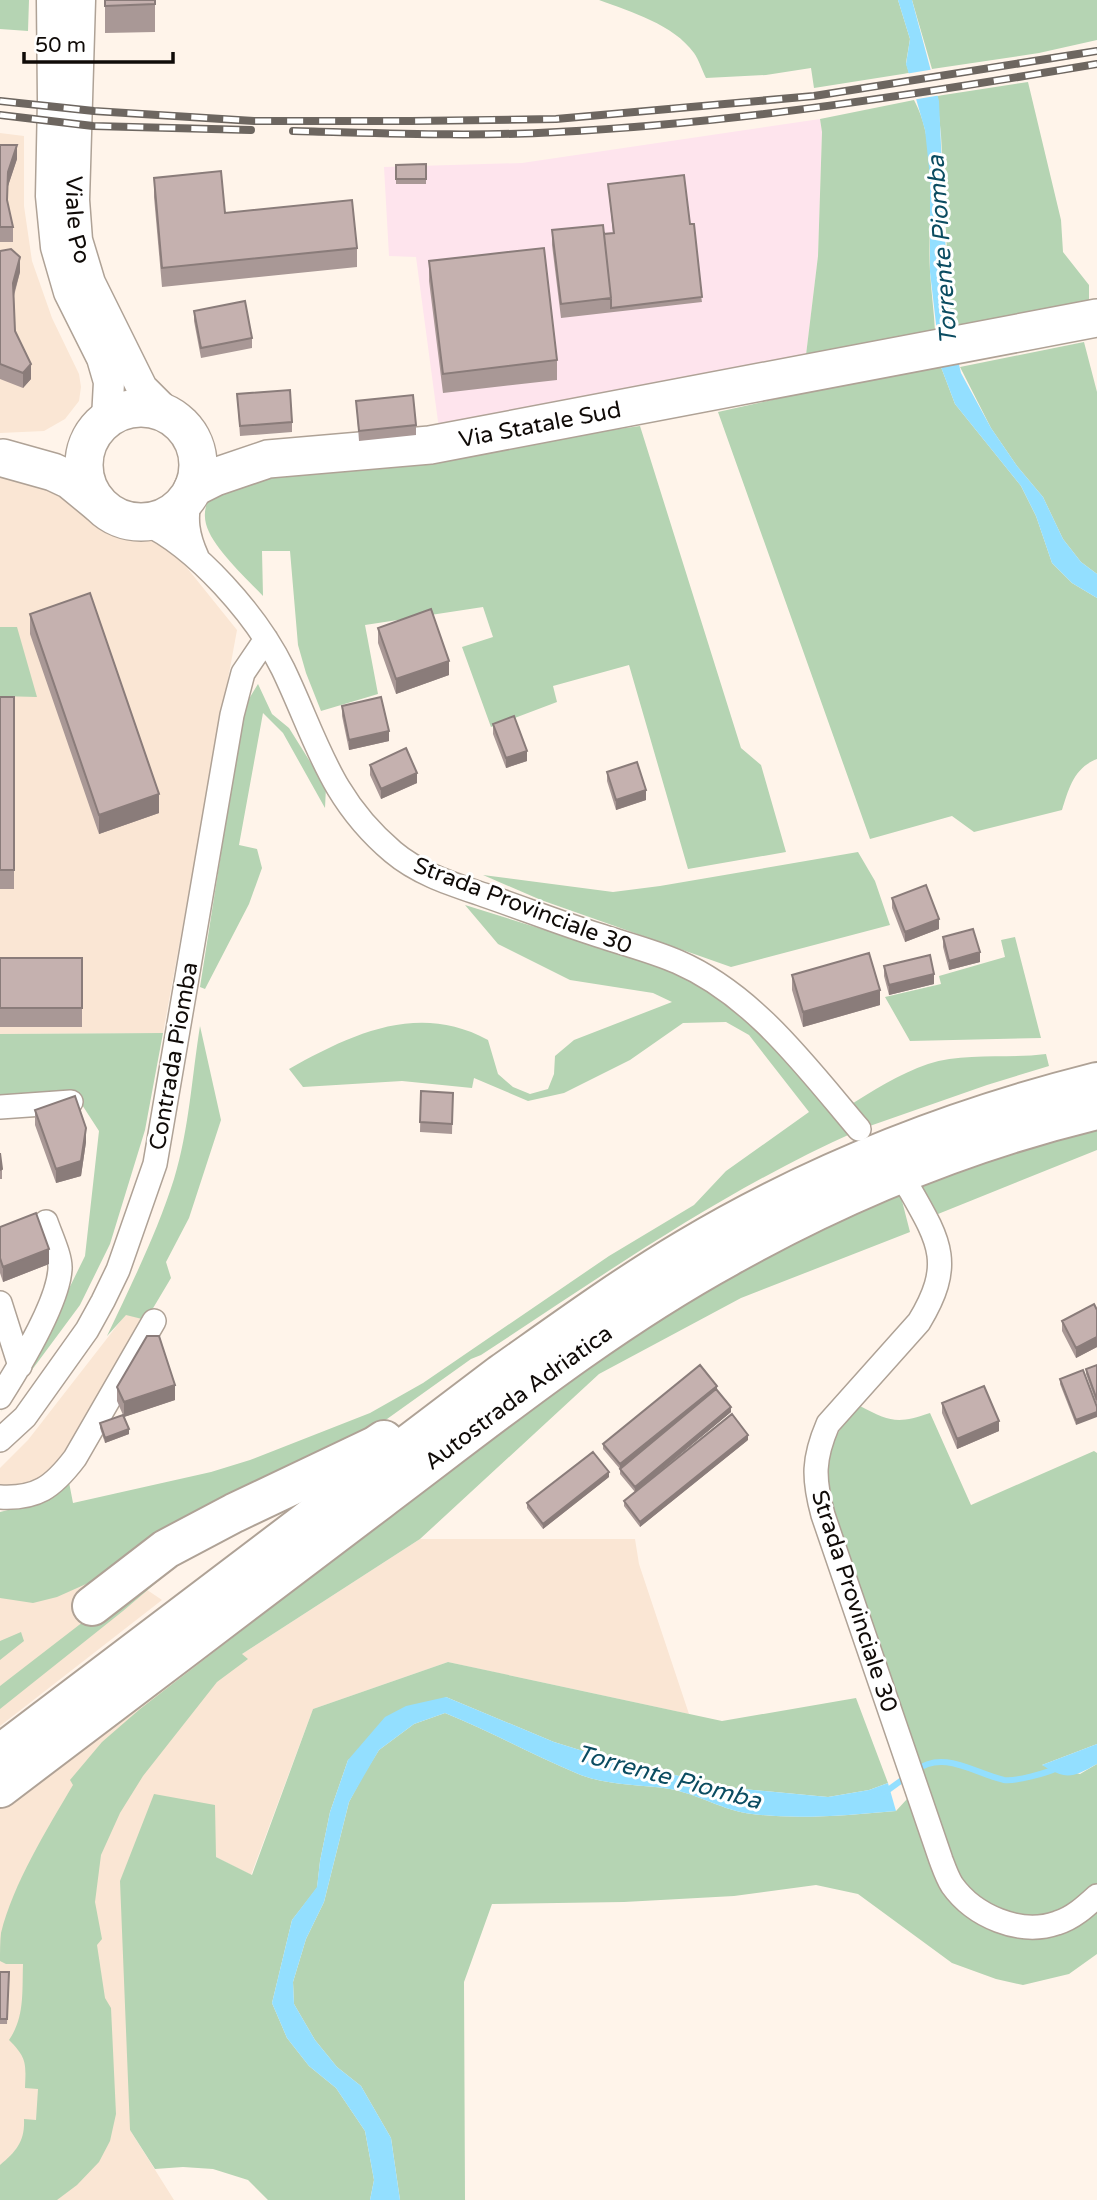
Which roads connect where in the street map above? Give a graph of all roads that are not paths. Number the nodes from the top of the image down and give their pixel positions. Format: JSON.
{"nodes":[{"id":1,"x":52,"y":0,"type":"edge"},
{"id":2,"x":80,"y":0,"type":"edge"},
{"id":3,"x":1086,"y":320,"type":"edge"},
{"id":4,"x":179,"y":424,"type":"junction"},
{"id":5,"x":99,"y":429,"type":"junction"},
{"id":6,"x":1,"y":458,"type":"edge"},
{"id":7,"x":268,"y":459,"type":"junction"},
{"id":8,"x":192,"y":492,"type":"junction"},
{"id":9,"x":100,"y":505,"type":"junction"},
{"id":10,"x":143,"y":522,"type":"junction"},
{"id":11,"x":197,"y":557,"type":"junction"},
{"id":12,"x":266,"y":639,"type":"junction"},
{"id":13,"x":1097,"y":1082,"type":"edge"},
{"id":14,"x":71,"y":1102,"type":"edge"},
{"id":15,"x":0,"y":1107,"type":"edge"},
{"id":16,"x":1097,"y":1110,"type":"edge"},
{"id":17,"x":859,"y":1129,"type":"dead end"},
{"id":18,"x":909,"y":1188,"type":"dead end"},
{"id":19,"x":46,"y":1222,"type":"dead end"},
{"id":20,"x":0,"y":1303,"type":"edge"},
{"id":21,"x":154,"y":1321,"type":"dead end"},
{"id":22,"x":20,"y":1366,"type":"junction"},
{"id":23,"x":501,"y":1374,"type":"junction"},
{"id":24,"x":0,"y":1397,"type":"edge"},
{"id":25,"x":0,"y":1440,"type":"edge"},
{"id":26,"x":0,"y":1497,"type":"edge"},
{"id":27,"x":314,"y":1550,"type":"junction"},
{"id":28,"x":92,"y":1606,"type":"dead end"},
{"id":29,"x":86,"y":1753,"type":"dead end"},
{"id":30,"x":0,"y":1754,"type":"edge"},
{"id":31,"x":0,"y":1788,"type":"edge"},
{"id":32,"x":1097,"y":1896,"type":"edge"}],
"edges":[{"from":1,"to":5,"type":"street","name":"Viale Po"},
{"from":2,"to":4,"type":"street","name":"Viale Po"},
{"from":3,"to":7,"type":"main road","name":"Via Statale Sud"},
{"from":4,"to":5,"type":"main road"},
{"from":4,"to":7,"type":"main road"},
{"from":4,"to":8,"type":"main road"},
{"from":5,"to":6,"type":"main road"},
{"from":5,"to":9,"type":"main road"},
{"from":6,"to":9,"type":"main road"},
{"from":7,"to":8,"type":"main road"},
{"from":8,"to":10,"type":"main road"},
{"from":8,"to":11,"type":"street","name":"Strada Provinciale 30"},
{"from":9,"to":10,"type":"main road"},
{"from":10,"to":11,"type":"street","name":"Strada Provinciale 30"},
{"from":11,"to":12,"type":"street","name":"Strada Provinciale 30"},
{"from":12,"to":17,"type":"street","name":"Strada Provinciale 30"},
{"from":12,"to":25,"type":"street","name":"Contrada Piomba"},
{"from":13,"to":23,"type":"highway","name":"Autostrada Adriatica"},
{"from":14,"to":15,"type":"street"},
{"from":16,"to":27,"type":"highway","name":"Autostrada Adriatica"},
{"from":18,"to":32,"type":"street","name":"Strada Provinciale 30"},
{"from":19,"to":22,"type":"street"},
{"from":20,"to":22,"type":"street"},
{"from":21,"to":26,"type":"street"},
{"from":22,"to":24,"type":"street"},
{"from":23,"to":28,"type":"highway"},
{"from":23,"to":30,"type":"highway","name":"Autostrada Adriatica"},
{"from":27,"to":29,"type":"highway"},
{"from":27,"to":31,"type":"highway","name":"Autostrada Adriatica"}]}
